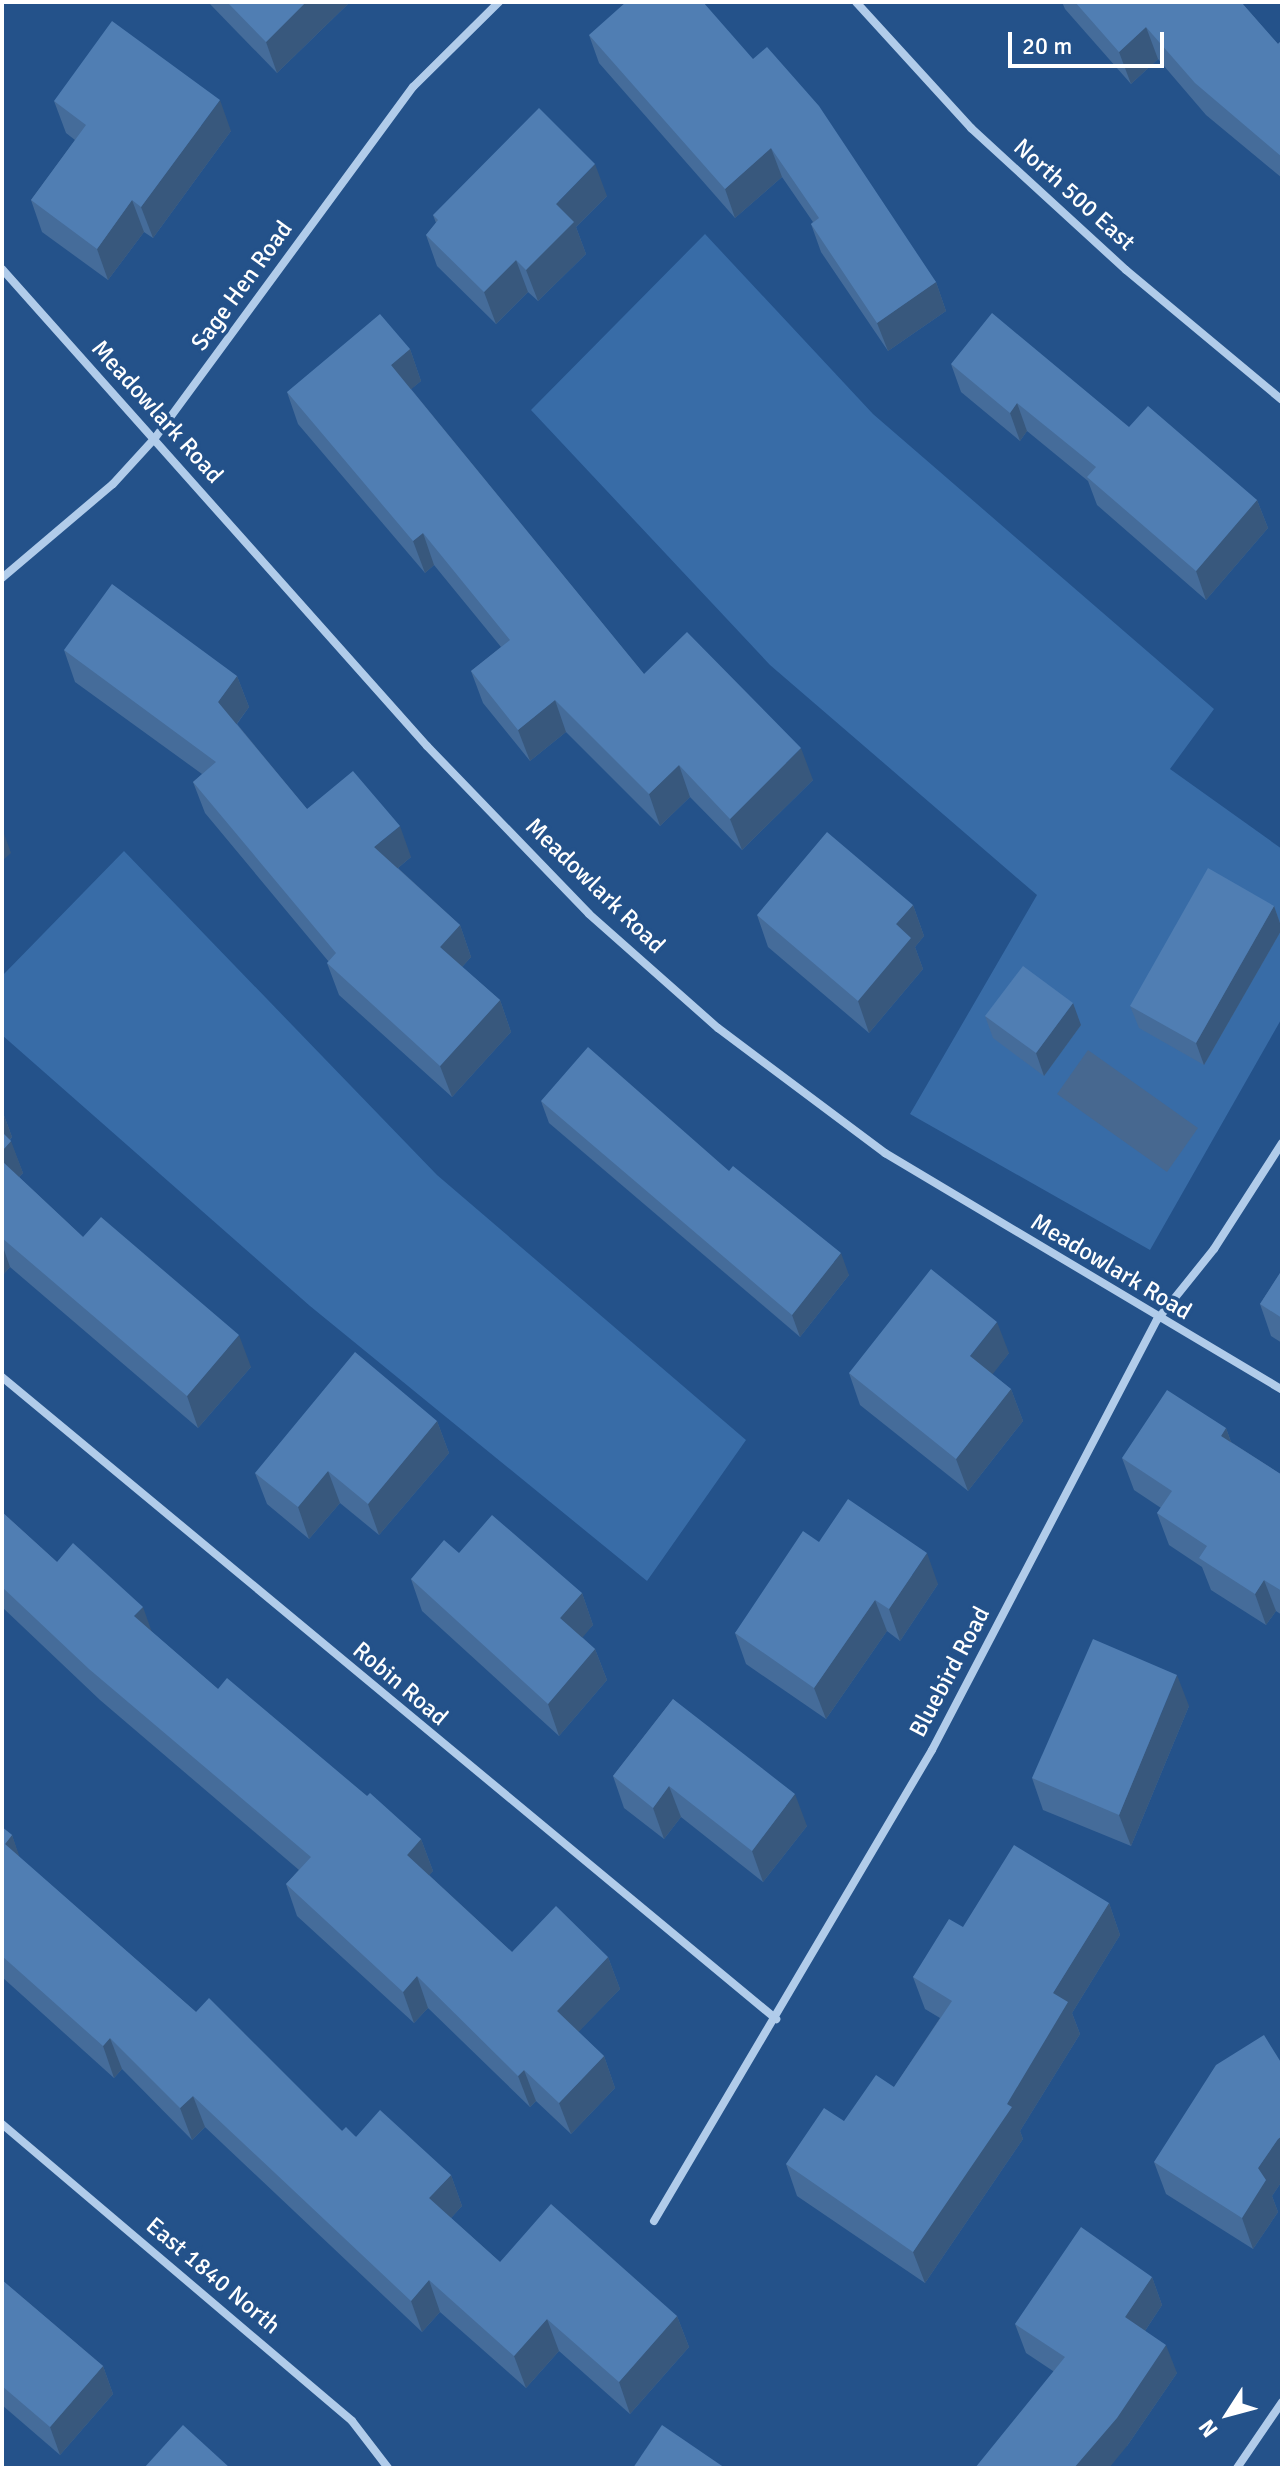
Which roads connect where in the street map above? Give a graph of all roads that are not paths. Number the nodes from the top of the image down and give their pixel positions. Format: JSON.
{"nodes":[{"id":1,"x":499,"y":2,"type":"edge"},
{"id":2,"x":856,"y":2,"type":"edge"},
{"id":3,"x":2,"y":269,"type":"edge"},
{"id":4,"x":1282,"y":400,"type":"edge"},
{"id":5,"x":155,"y":438,"type":"junction"},
{"id":6,"x":2,"y":578,"type":"edge"},
{"id":7,"x":1282,"y":1143,"type":"edge"},
{"id":8,"x":1157,"y":1320,"type":"junction"},
{"id":9,"x":2,"y":1377,"type":"edge"},
{"id":10,"x":1282,"y":1390,"type":"edge"},
{"id":11,"x":776,"y":2019,"type":"junction"},
{"id":12,"x":2,"y":2124,"type":"edge"},
{"id":13,"x":654,"y":2221,"type":"dead end"},
{"id":14,"x":1282,"y":2402,"type":"edge"},
{"id":15,"x":388,"y":2468,"type":"edge"},
{"id":16,"x":1237,"y":2468,"type":"edge"}],
"edges":[{"from":1,"to":5,"type":"street","name":"Sage Hen Road"},
{"from":2,"to":4,"type":"street","name":"North 500 East"},
{"from":3,"to":5,"type":"street","name":"Meadowlark Road"},
{"from":5,"to":6,"type":"street","name":"Sage Hen Road"},
{"from":5,"to":8,"type":"street","name":"Meadowlark Road"},
{"from":7,"to":8,"type":"street","name":"Bluebird Road"},
{"from":8,"to":10,"type":"street","name":"Meadowlark Road"},
{"from":8,"to":11,"type":"street","name":"Bluebird Road"},
{"from":9,"to":11,"type":"street","name":"Robin Road"},
{"from":11,"to":13,"type":"street","name":"Bluebird Road"},
{"from":12,"to":15,"type":"street","name":"East 1840 North"},
{"from":14,"to":16,"type":"street"}]}
